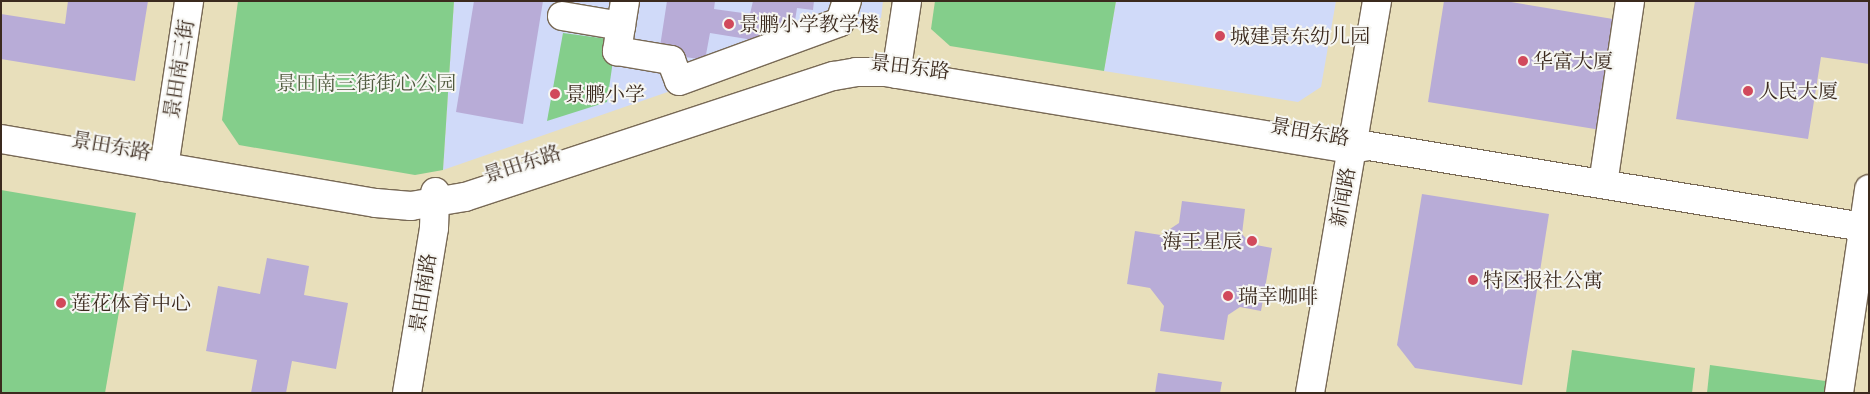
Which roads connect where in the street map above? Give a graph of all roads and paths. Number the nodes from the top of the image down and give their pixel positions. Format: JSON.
{"nodes":[{"id":1,"x":189,"y":1,"type":"edge"},
{"id":2,"x":847,"y":1,"type":"edge"},
{"id":3,"x":1377,"y":1,"type":"edge"},
{"id":4,"x":1393,"y":1,"type":"edge"},
{"id":5,"x":1630,"y":1,"type":"edge"},
{"id":6,"x":902,"y":2,"type":"edge"},
{"id":7,"x":623,"y":13,"type":"edge"},
{"id":8,"x":562,"y":16,"type":"dead end"},
{"id":9,"x":896,"y":68,"type":"junction"},
{"id":10,"x":1,"y":127,"type":"edge"},
{"id":11,"x":1,"y":139,"type":"edge"},
{"id":12,"x":1358,"y":144,"type":"junction"},
{"id":13,"x":164,"y":161,"type":"junction"},
{"id":14,"x":1603,"y":184,"type":"junction"},
{"id":15,"x":1869,"y":189,"type":"edge"},
{"id":16,"x":436,"y":198,"type":"junction"},
{"id":17,"x":1863,"y":227,"type":"junction"},
{"id":18,"x":407,"y":393,"type":"edge"},
{"id":19,"x":1310,"y":393,"type":"edge"},
{"id":20,"x":1327,"y":393,"type":"edge"},
{"id":21,"x":1839,"y":393,"type":"edge"}],
"edges":[{"from":1,"to":13,"type":"street","name":"景田南三街"},
{"from":2,"to":7,"type":"street"},
{"from":3,"to":12,"type":"street","name":"新闻路"},
{"from":4,"to":12,"type":"street","name":"新闻路"},
{"from":5,"to":14,"type":"street"},
{"from":6,"to":9,"type":"street"},
{"from":7,"to":8,"type":"street"},
{"from":9,"to":12,"type":"street","name":"景田东路"},
{"from":9,"to":16,"type":"street","name":"景田东路"},
{"from":10,"to":13,"type":"street","name":"景田东路"},
{"from":11,"to":13,"type":"street","name":"景田东路"},
{"from":12,"to":14,"type":"street","name":"景田东路"},
{"from":12,"to":19,"type":"street","name":"新闻路"},
{"from":12,"to":20,"type":"street","name":"新闻路"},
{"from":13,"to":16,"type":"street","name":"景田东路"},
{"from":14,"to":17,"type":"street","name":"景田东路"},
{"from":15,"to":17,"type":"street"},
{"from":16,"to":18,"type":"street","name":"景田南路"},
{"from":17,"to":21,"type":"street"}]}
